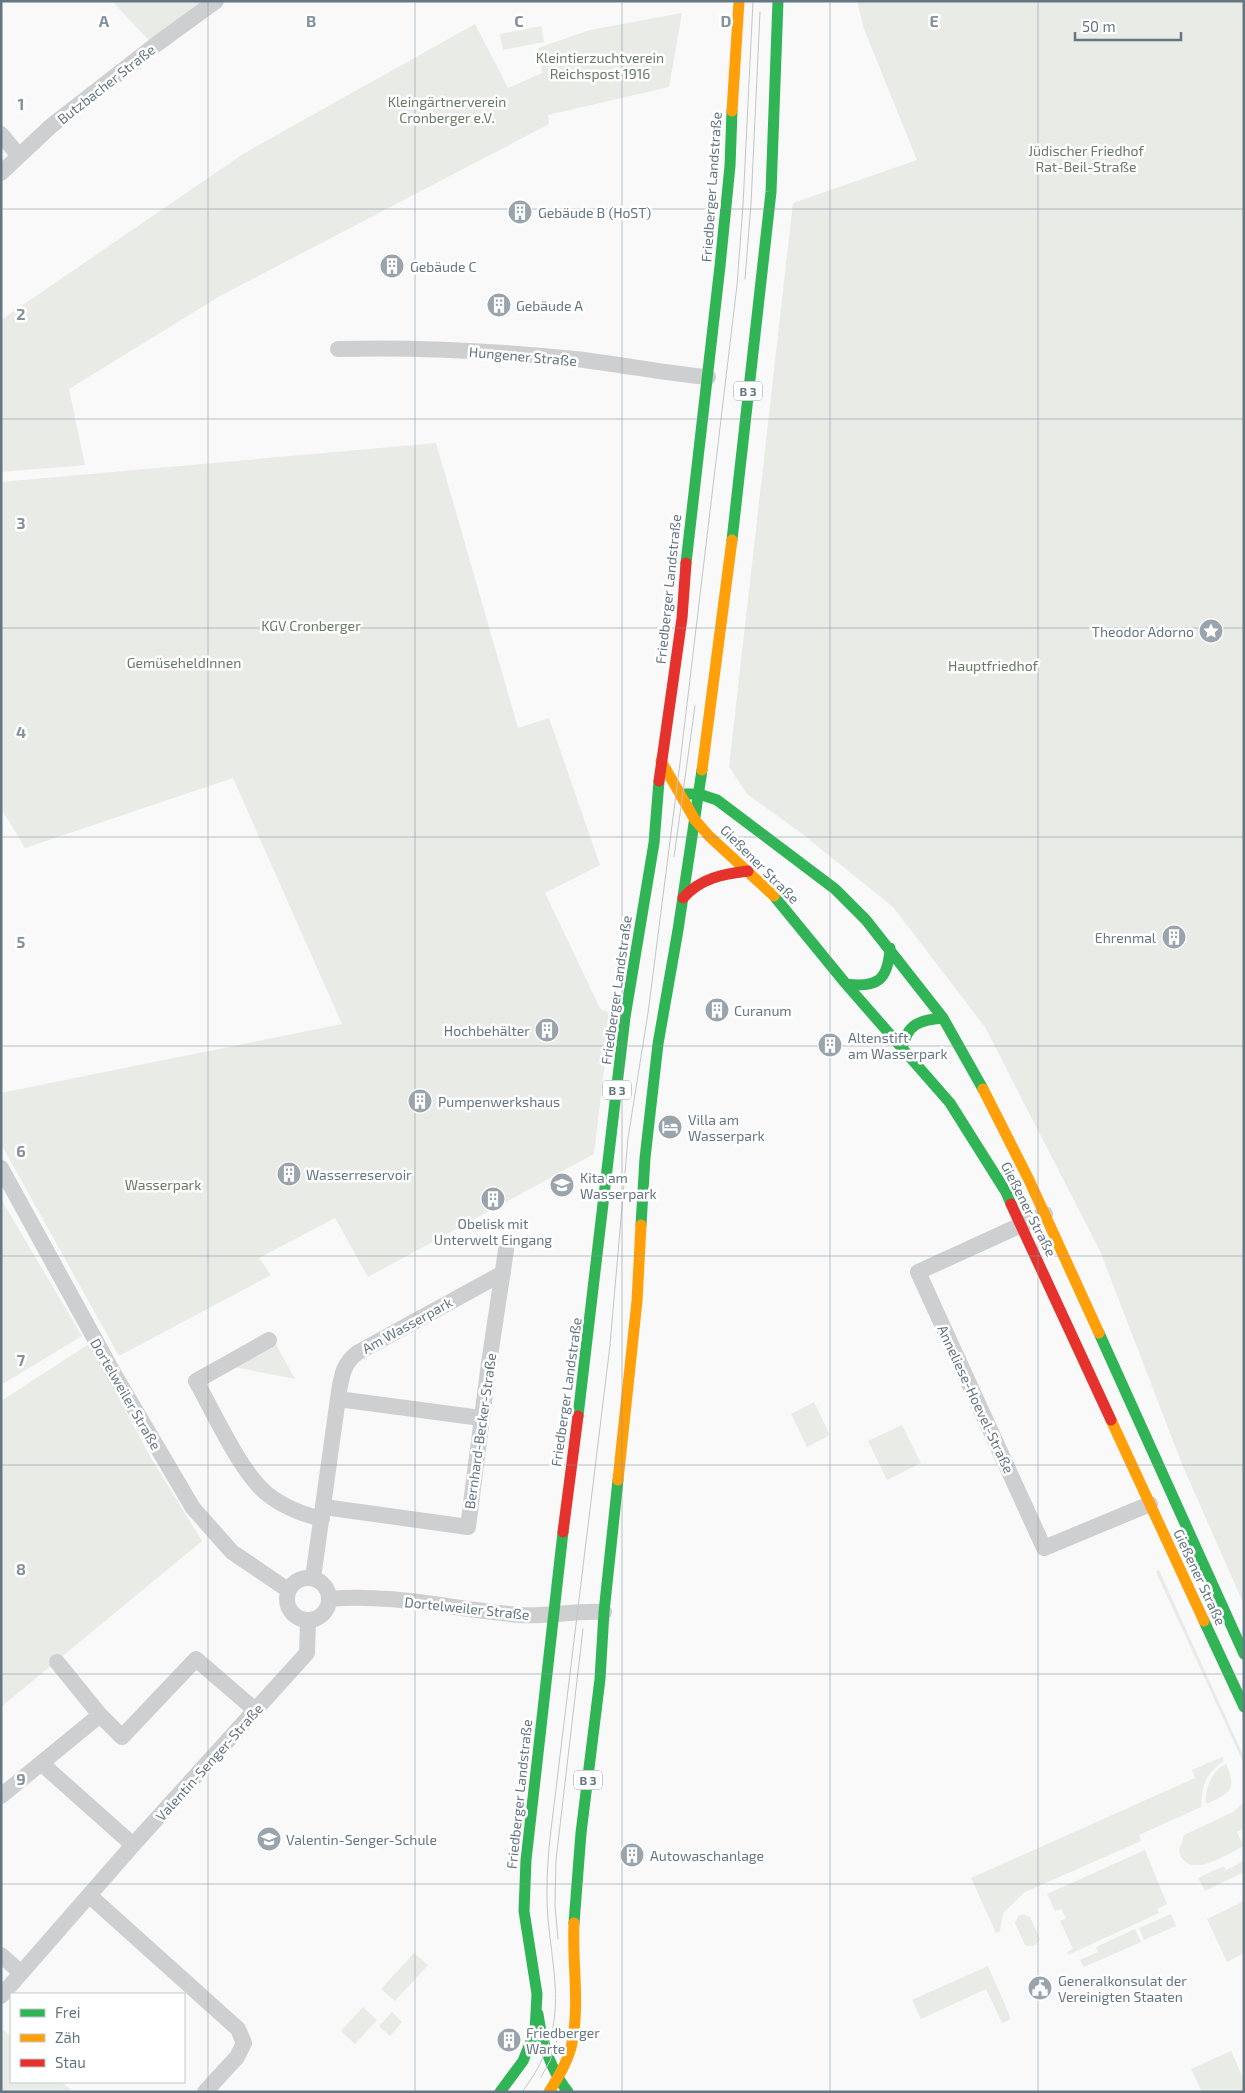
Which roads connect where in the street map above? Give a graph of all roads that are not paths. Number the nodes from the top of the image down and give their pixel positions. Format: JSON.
{"nodes":[{"id":1,"x":216,"y":1,"type":"edge"},
{"id":2,"x":739,"y":1,"type":"edge"},
{"id":3,"x":778,"y":1,"type":"edge"},
{"id":4,"x":1,"y":134,"type":"edge"},
{"id":5,"x":19,"y":156,"type":"junction"},
{"id":6,"x":1,"y":174,"type":"edge"},
{"id":7,"x":338,"y":349,"type":"dead end"},
{"id":8,"x":708,"y":377,"type":"junction"},
{"id":9,"x":662,"y":761,"type":"junction"},
{"id":10,"x":703,"y":766,"type":"junction"},
{"id":11,"x":699,"y":794,"type":"junction"},
{"id":12,"x":680,"y":795,"type":"junction"},
{"id":13,"x":658,"y":808,"type":"junction"},
{"id":14,"x":728,"y":809,"type":"junction"},
{"id":15,"x":695,"y":820,"type":"junction"},
{"id":16,"x":748,"y":871,"type":"junction"},
{"id":17,"x":683,"y":898,"type":"junction"},
{"id":18,"x":890,"y":948,"type":"junction"},
{"id":19,"x":846,"y":984,"type":"junction"},
{"id":20,"x":944,"y":1018,"type":"junction"},
{"id":21,"x":902,"y":1049,"type":"junction"},
{"id":22,"x":1,"y":1168,"type":"edge"},
{"id":23,"x":1045,"y":1214,"type":"junction"},
{"id":24,"x":1022,"y":1224,"type":"junction"},
{"id":25,"x":506,"y":1250,"type":"dead end"},
{"id":26,"x":503,"y":1273,"type":"junction"},
{"id":27,"x":269,"y":1340,"type":"dead end"},
{"id":28,"x":338,"y":1399,"type":"junction"},
{"id":29,"x":481,"y":1418,"type":"junction"},
{"id":30,"x":1150,"y":1504,"type":"junction"},
{"id":31,"x":323,"y":1513,"type":"junction"},
{"id":32,"x":313,"y":1578,"type":"junction"},
{"id":33,"x":288,"y":1590,"type":"junction"},
{"id":34,"x":329,"y":1599,"type":"junction"},
{"id":35,"x":604,"y":1612,"type":"junction"},
{"id":36,"x":554,"y":1614,"type":"junction"},
{"id":37,"x":308,"y":1621,"type":"junction"},
{"id":38,"x":1244,"y":1654,"type":"edge"},
{"id":39,"x":58,"y":1662,"type":"dead end"},
{"id":40,"x":1244,"y":1707,"type":"edge"},
{"id":41,"x":255,"y":1710,"type":"junction"},
{"id":42,"x":100,"y":1715,"type":"junction"},
{"id":43,"x":41,"y":1763,"type":"junction"},
{"id":44,"x":1,"y":1796,"type":"edge"},
{"id":45,"x":133,"y":1845,"type":"junction"},
{"id":46,"x":90,"y":1896,"type":"junction"},
{"id":47,"x":1,"y":1956,"type":"edge"},
{"id":48,"x":21,"y":1973,"type":"junction"},
{"id":49,"x":1,"y":1996,"type":"edge"},
{"id":50,"x":537,"y":2008,"type":"junction"},
{"id":51,"x":557,"y":2080,"type":"junction"},
{"id":52,"x":205,"y":2092,"type":"edge"},
{"id":53,"x":500,"y":2092,"type":"edge"},
{"id":54,"x":549,"y":2092,"type":"edge"},
{"id":55,"x":568,"y":2092,"type":"edge"}],
"edges":[{"from":1,"to":5,"type":"street","name":"Butzbacher Straße"},
{"from":2,"to":8,"type":"main road","name":"Friedberger Landstraße","number":"B 3"},
{"from":3,"to":10,"type":"main road","number":"B 3"},
{"from":4,"to":5,"type":"street"},
{"from":5,"to":6,"type":"street","name":"Butzbacher Straße"},
{"from":7,"to":8,"type":"street","name":"Hungener Straße"},
{"from":8,"to":9,"type":"main road","name":"Friedberger Landstraße","number":"B 3"},
{"from":9,"to":12,"type":"main road","name":"Gießener Straße"},
{"from":9,"to":13,"type":"main road","name":"Friedberger Landstraße","number":"B 3"},
{"from":10,"to":11,"type":"main road","number":"B 3"},
{"from":10,"to":14,"type":"main road","name":"Gießener Straße"},
{"from":11,"to":12,"type":"main road","name":"Gießener Straße"},
{"from":11,"to":14,"type":"main road","name":"Gießener Straße"},
{"from":11,"to":15,"type":"main road","number":"B 3"},
{"from":12,"to":13,"type":"main road","name":"Gießener Straße"},
{"from":12,"to":15,"type":"main road","name":"Gießener Straße"},
{"from":13,"to":36,"type":"main road","name":"Friedberger Landstraße","number":"B 3"},
{"from":14,"to":18,"type":"main road","name":"Gießener Straße"},
{"from":15,"to":16,"type":"main road","name":"Gießener Straße"},
{"from":15,"to":17,"type":"main road","number":"B 3"},
{"from":16,"to":17,"type":"main road"},
{"from":16,"to":19,"type":"main road","name":"Gießener Straße"},
{"from":17,"to":35,"type":"main road","number":"B 3"},
{"from":18,"to":19,"type":"main road"},
{"from":18,"to":20,"type":"main road","name":"Gießener Straße"},
{"from":19,"to":21,"type":"main road","name":"Gießener Straße"},
{"from":20,"to":21,"type":"main road"},
{"from":20,"to":23,"type":"main road","name":"Gießener Straße"},
{"from":21,"to":24,"type":"main road","name":"Gießener Straße"},
{"from":22,"to":33,"type":"street","name":"Dortelweiler Straße"},
{"from":23,"to":24,"type":"street","name":"Anneliese-Hoevel-Straße"},
{"from":23,"to":38,"type":"main road","name":"Gießener Straße"},
{"from":24,"to":30,"type":"main road","name":"Gießener Straße"},
{"from":24,"to":30,"type":"street","name":"Anneliese-Hoevel-Straße"},
{"from":25,"to":26,"type":"street","name":"Bernhard-Becker-Straße"},
{"from":26,"to":28,"type":"street","name":"Am Wasserpark"},
{"from":26,"to":29,"type":"street","name":"Bernhard-Becker-Straße"},
{"from":27,"to":31,"type":"street","name":"Bernhard-Becker-Straße"},
{"from":28,"to":29,"type":"street"},
{"from":28,"to":31,"type":"street","name":"Am Wasserpark"},
{"from":29,"to":31,"type":"street","name":"Bernhard-Becker-Straße"},
{"from":30,"to":40,"type":"main road","name":"Gießener Straße"},
{"from":31,"to":32,"type":"street","name":"Am Wasserpark"},
{"from":32,"to":33,"type":"street"},
{"from":32,"to":34,"type":"street"},
{"from":33,"to":37,"type":"street"},
{"from":34,"to":36,"type":"street","name":"Dortelweiler Straße"},
{"from":34,"to":37,"type":"street"},
{"from":35,"to":36,"type":"street","name":"Dortelweiler Straße"},
{"from":35,"to":51,"type":"main road","number":"B 3"},
{"from":36,"to":50,"type":"main road","name":"Friedberger Landstraße","number":"B 3"},
{"from":37,"to":41,"type":"street","name":"Valentin-Senger-Straße"},
{"from":39,"to":42,"type":"street"},
{"from":41,"to":42,"type":"street"},
{"from":41,"to":45,"type":"street","name":"Valentin-Senger-Straße"},
{"from":42,"to":43,"type":"street"},
{"from":43,"to":44,"type":"street"},
{"from":43,"to":45,"type":"street"},
{"from":45,"to":46,"type":"street","name":"Valentin-Senger-Straße"},
{"from":46,"to":48,"type":"street","name":"Valentin-Senger-Straße"},
{"from":46,"to":52,"type":"street"},
{"from":47,"to":48,"type":"street"},
{"from":48,"to":49,"type":"street","name":"Valentin-Senger-Straße"},
{"from":50,"to":51,"type":"main road"},
{"from":50,"to":53,"type":"main road","name":"Friedberger Landstraße","number":"B 3"},
{"from":51,"to":54,"type":"main road","number":"B 3"},
{"from":51,"to":55,"type":"main road"}]}
